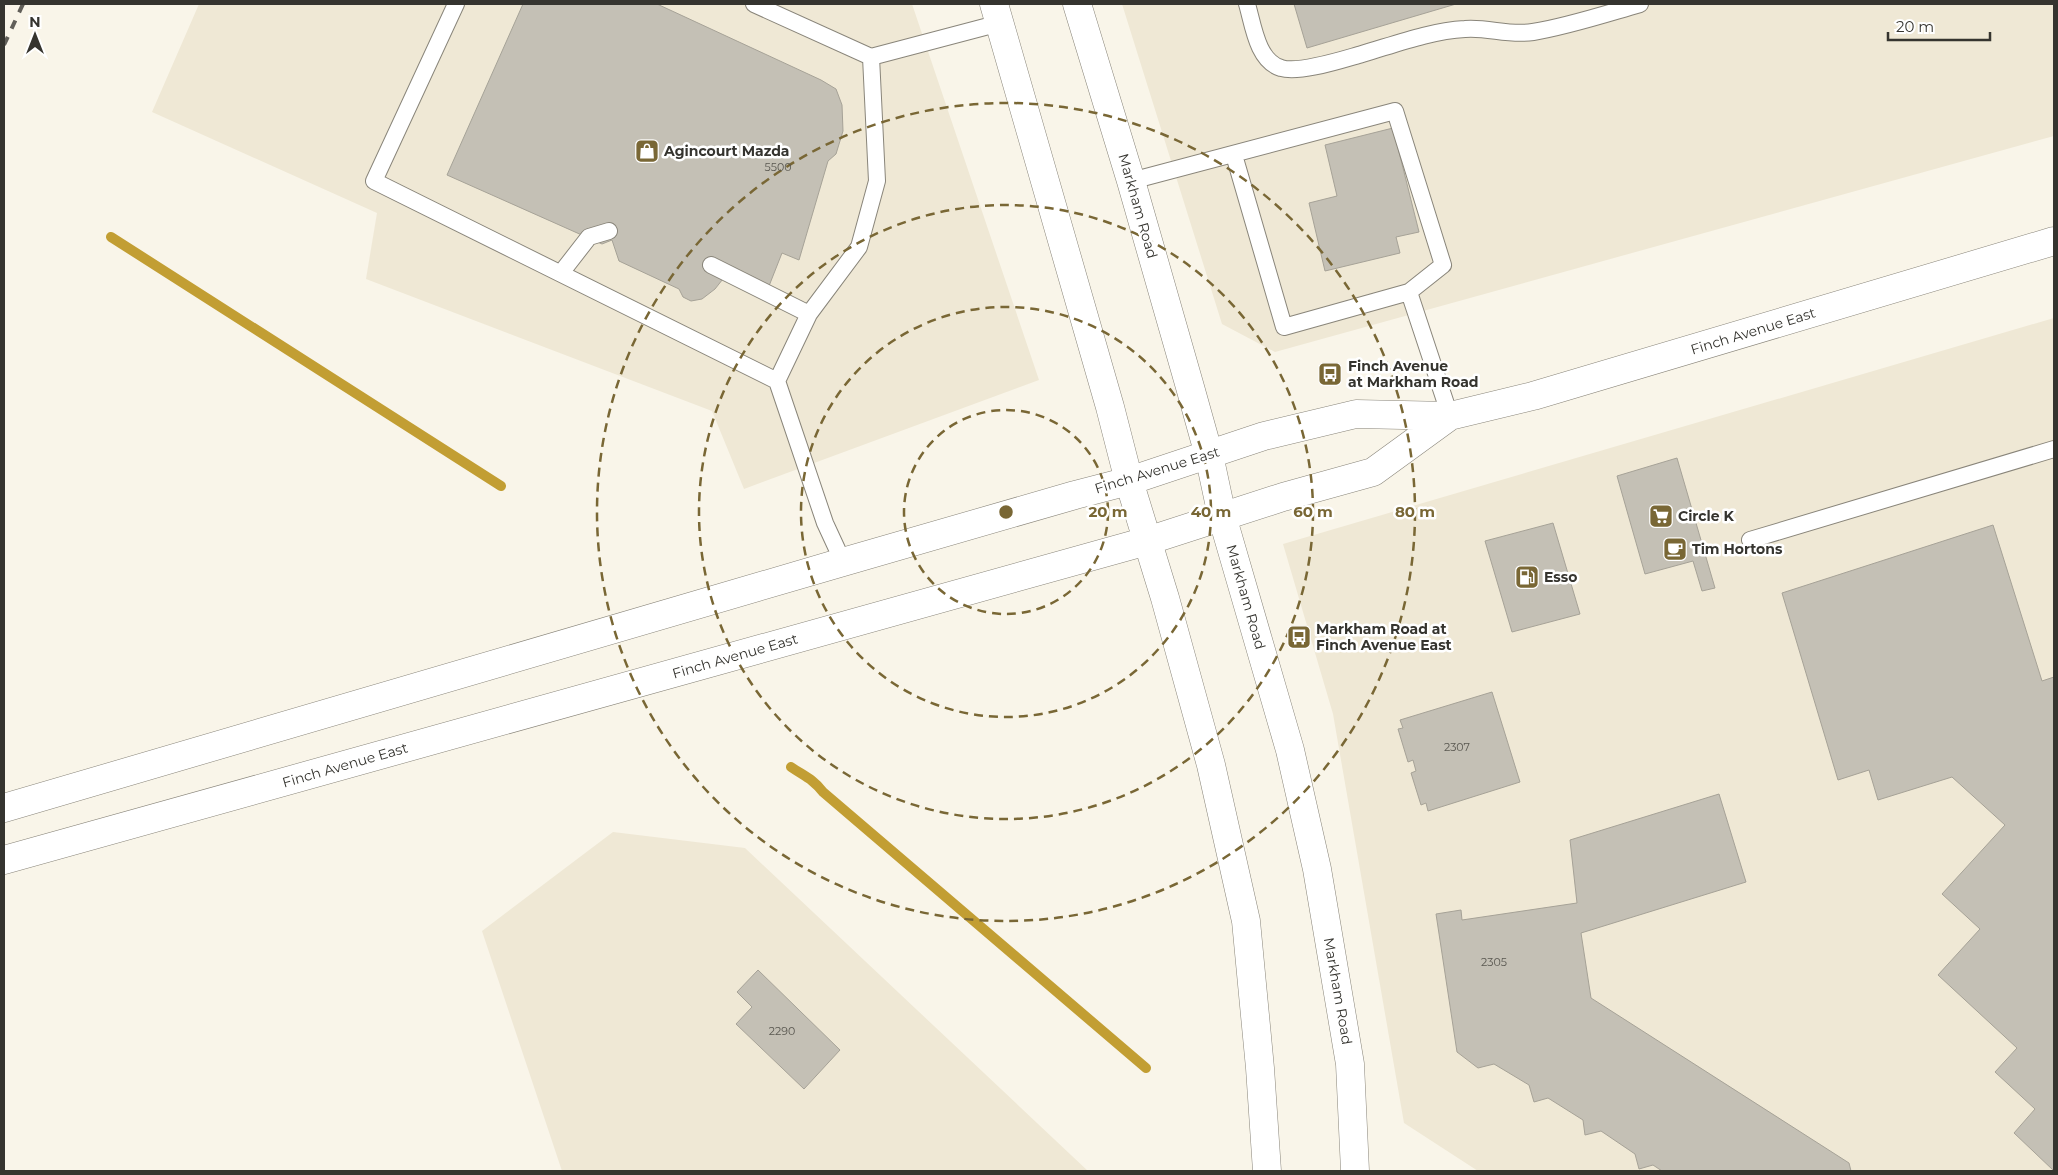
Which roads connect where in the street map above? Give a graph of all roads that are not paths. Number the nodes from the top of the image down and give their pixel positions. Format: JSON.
{"nodes":[{"id":1,"x":456,"y":4,"type":"edge"},
{"id":2,"x":754,"y":4,"type":"edge"},
{"id":3,"x":1077,"y":4,"type":"edge"},
{"id":4,"x":1247,"y":4,"type":"edge"},
{"id":5,"x":1640,"y":4,"type":"edge"},
{"id":6,"x":997,"y":13,"type":"edge"},
{"id":7,"x":871,"y":57,"type":"junction"},
{"id":8,"x":1234,"y":154,"type":"junction"},
{"id":9,"x":1131,"y":181,"type":"junction"},
{"id":10,"x":609,"y":231,"type":"dead end"},
{"id":11,"x":2054,"y":241,"type":"edge"},
{"id":12,"x":711,"y":265,"type":"dead end"},
{"id":13,"x":561,"y":273,"type":"junction"},
{"id":14,"x":1409,"y":292,"type":"junction"},
{"id":15,"x":810,"y":314,"type":"junction"},
{"id":16,"x":777,"y":381,"type":"junction"},
{"id":17,"x":1450,"y":416,"type":"junction"},
{"id":18,"x":2054,"y":449,"type":"edge"},
{"id":19,"x":1208,"y":455,"type":"junction"},
{"id":20,"x":1129,"y":481,"type":"junction"},
{"id":21,"x":1222,"y":516,"type":"junction"},
{"id":22,"x":1750,"y":540,"type":"dead end"},
{"id":23,"x":1147,"y":541,"type":"junction"},
{"id":24,"x":843,"y":562,"type":"junction"},
{"id":25,"x":4,"y":808,"type":"edge"},
{"id":26,"x":4,"y":860,"type":"edge"},
{"id":27,"x":1267,"y":1171,"type":"edge"},
{"id":28,"x":1356,"y":1171,"type":"edge"}],
"edges":[{"from":1,"to":13,"type":"lane"},
{"from":2,"to":7,"type":"lane"},
{"from":3,"to":9,"type":"main road","name":"Markham Road"},
{"from":4,"to":5,"type":"lane"},
{"from":6,"to":7,"type":"lane"},
{"from":6,"to":20,"type":"main road"},
{"from":7,"to":15,"type":"lane"},
{"from":8,"to":9,"type":"lane"},
{"from":8,"to":14,"type":"lane"},
{"from":8,"to":14,"type":"lane"},
{"from":9,"to":19,"type":"main road","name":"Markham Road"},
{"from":10,"to":13,"type":"lane"},
{"from":11,"to":17,"type":"main road","name":"Finch Avenue East"},
{"from":12,"to":15,"type":"lane"},
{"from":13,"to":16,"type":"lane"},
{"from":14,"to":17,"type":"lane"},
{"from":15,"to":16,"type":"lane"},
{"from":16,"to":24,"type":"lane"},
{"from":17,"to":19,"type":"main road","name":"Finch Avenue East"},
{"from":17,"to":21,"type":"main road","name":"Finch Avenue East"},
{"from":18,"to":22,"type":"lane"},
{"from":19,"to":20,"type":"main road","name":"Finch Avenue East"},
{"from":19,"to":21,"type":"main road","name":"Markham Road"},
{"from":20,"to":23,"type":"main road"},
{"from":20,"to":24,"type":"main road","name":"Finch Avenue East"},
{"from":21,"to":23,"type":"main road","name":"Finch Avenue East"},
{"from":21,"to":28,"type":"main road","name":"Markham Road"},
{"from":23,"to":26,"type":"main road","name":"Finch Avenue East"},
{"from":23,"to":27,"type":"main road"},
{"from":24,"to":25,"type":"main road","name":"Finch Avenue East"}]}
